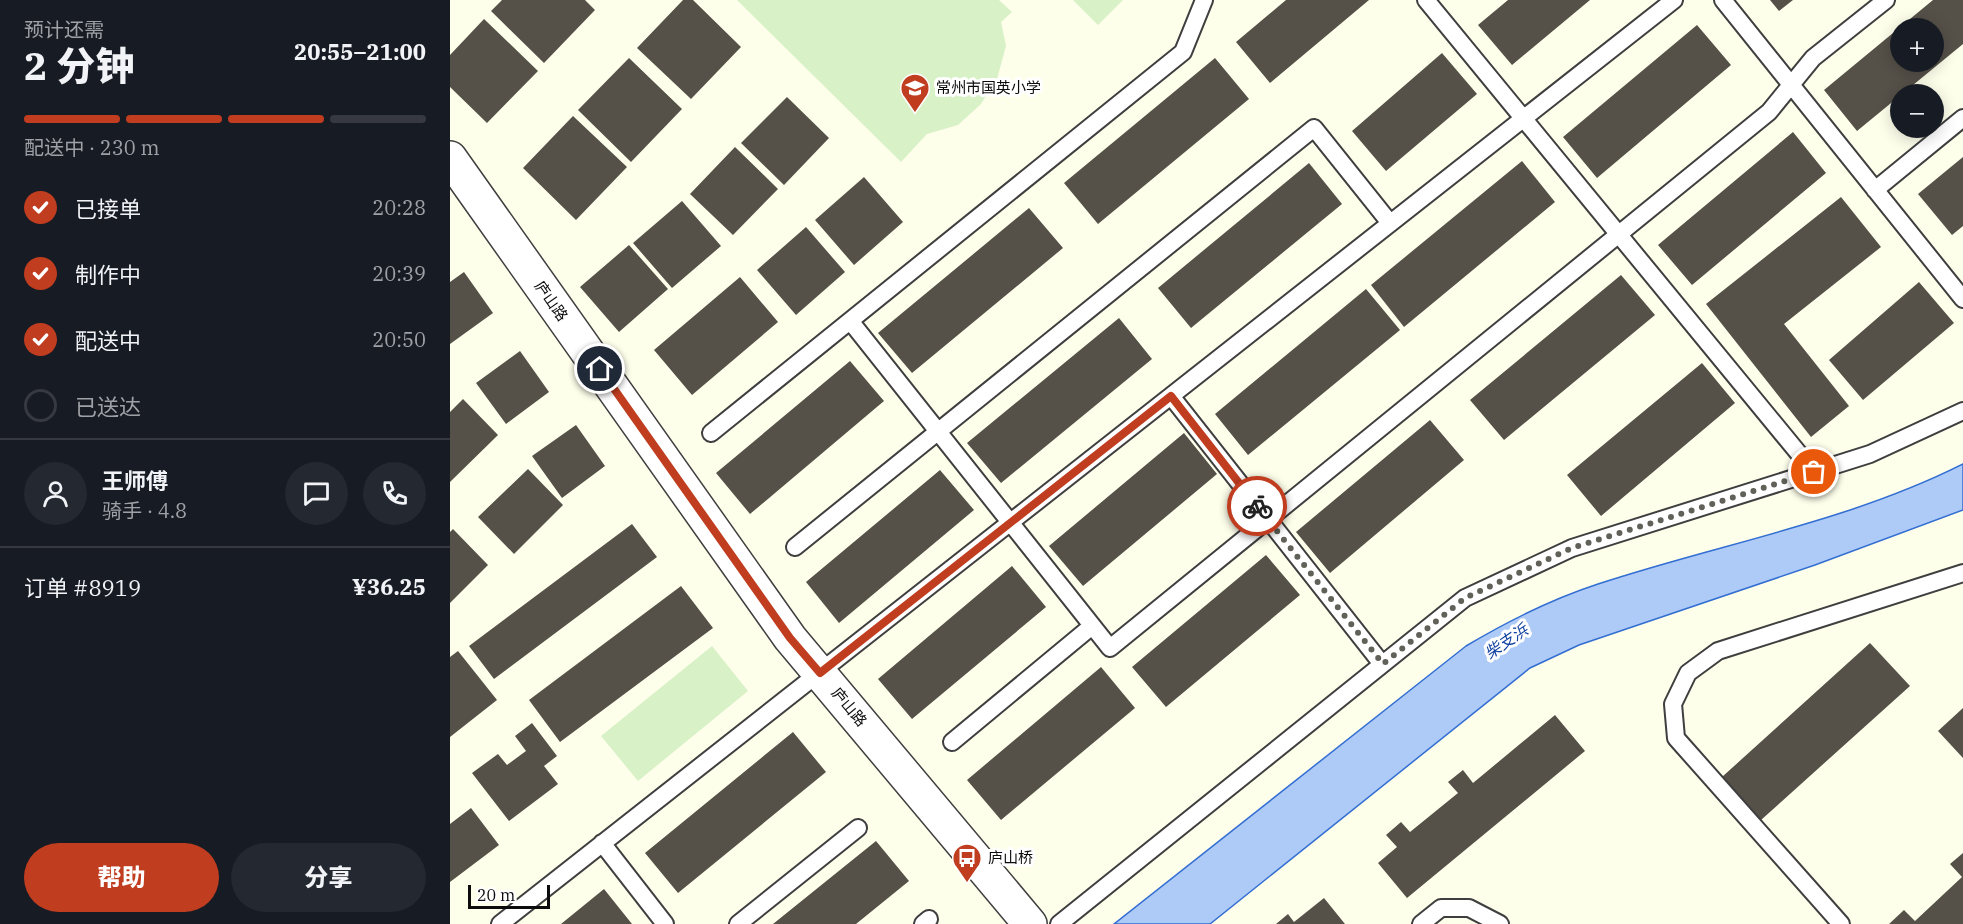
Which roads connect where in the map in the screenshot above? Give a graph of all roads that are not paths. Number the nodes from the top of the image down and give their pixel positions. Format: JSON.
{"nodes":[{"id":1,"x":1204,"y":0,"type":"edge"},
{"id":2,"x":1426,"y":0,"type":"edge"},
{"id":3,"x":1674,"y":0,"type":"edge"},
{"id":4,"x":1724,"y":0,"type":"edge"},
{"id":5,"x":1886,"y":0,"type":"edge"},
{"id":6,"x":1791,"y":85,"type":"junction"},
{"id":7,"x":1523,"y":118,"type":"junction"},
{"id":8,"x":1963,"y":118,"type":"edge"},
{"id":9,"x":450,"y":158,"type":"edge"},
{"id":10,"x":1875,"y":190,"type":"junction"},
{"id":11,"x":1390,"y":224,"type":"junction"},
{"id":12,"x":1618,"y":234,"type":"junction"},
{"id":13,"x":1963,"y":299,"type":"edge"},
{"id":14,"x":851,"y":322,"type":"junction"},
{"id":15,"x":1171,"y":396,"type":"junction"},
{"id":16,"x":1963,"y":411,"type":"edge"},
{"id":17,"x":939,"y":431,"type":"junction"},
{"id":18,"x":711,"y":433,"type":"dead end"},
{"id":19,"x":1814,"y":472,"type":"junction"},
{"id":20,"x":1268,"y":520,"type":"junction"},
{"id":21,"x":1011,"y":522,"type":"junction"},
{"id":22,"x":795,"y":547,"type":"dead end"},
{"id":23,"x":1963,"y":573,"type":"edge"},
{"id":24,"x":1092,"y":626,"type":"junction"},
{"id":25,"x":1383,"y":664,"type":"junction"},
{"id":26,"x":820,"y":673,"type":"junction"},
{"id":27,"x":952,"y":742,"type":"dead end"},
{"id":28,"x":858,"y":828,"type":"dead end"},
{"id":29,"x":602,"y":843,"type":"junction"},
{"id":30,"x":500,"y":924,"type":"edge"},
{"id":31,"x":665,"y":924,"type":"edge"},
{"id":32,"x":738,"y":924,"type":"edge"},
{"id":33,"x":1030,"y":924,"type":"edge"},
{"id":34,"x":1059,"y":924,"type":"edge"},
{"id":35,"x":1421,"y":924,"type":"edge"},
{"id":36,"x":1500,"y":924,"type":"edge"},
{"id":37,"x":1840,"y":924,"type":"edge"}],
"edges":[{"from":1,"to":14,"type":"lane"},
{"from":2,"to":7,"type":"lane"},
{"from":3,"to":7,"type":"lane"},
{"from":4,"to":6,"type":"lane"},
{"from":5,"to":6,"type":"lane"},
{"from":6,"to":10,"type":"lane"},
{"from":6,"to":12,"type":"lane"},
{"from":7,"to":11,"type":"lane"},
{"from":7,"to":12,"type":"lane"},
{"from":8,"to":10,"type":"lane"},
{"from":9,"to":26,"type":"street","name":"庐山路"},
{"from":10,"to":13,"type":"lane"},
{"from":11,"to":15,"type":"lane"},
{"from":11,"to":17,"type":"lane"},
{"from":12,"to":19,"type":"lane"},
{"from":12,"to":20,"type":"lane"},
{"from":14,"to":17,"type":"lane"},
{"from":14,"to":18,"type":"lane"},
{"from":15,"to":20,"type":"lane"},
{"from":15,"to":21,"type":"lane"},
{"from":16,"to":19,"type":"lane"},
{"from":17,"to":21,"type":"lane"},
{"from":17,"to":22,"type":"lane"},
{"from":19,"to":25,"type":"lane"},
{"from":20,"to":24,"type":"lane"},
{"from":20,"to":25,"type":"lane"},
{"from":21,"to":24,"type":"lane"},
{"from":21,"to":26,"type":"lane"},
{"from":23,"to":37,"type":"lane"},
{"from":24,"to":27,"type":"lane"},
{"from":25,"to":34,"type":"lane"},
{"from":26,"to":29,"type":"lane"},
{"from":26,"to":33,"type":"street","name":"庐山路"},
{"from":28,"to":32,"type":"lane"},
{"from":29,"to":30,"type":"lane"},
{"from":29,"to":31,"type":"lane"},
{"from":35,"to":36,"type":"lane"}]}
